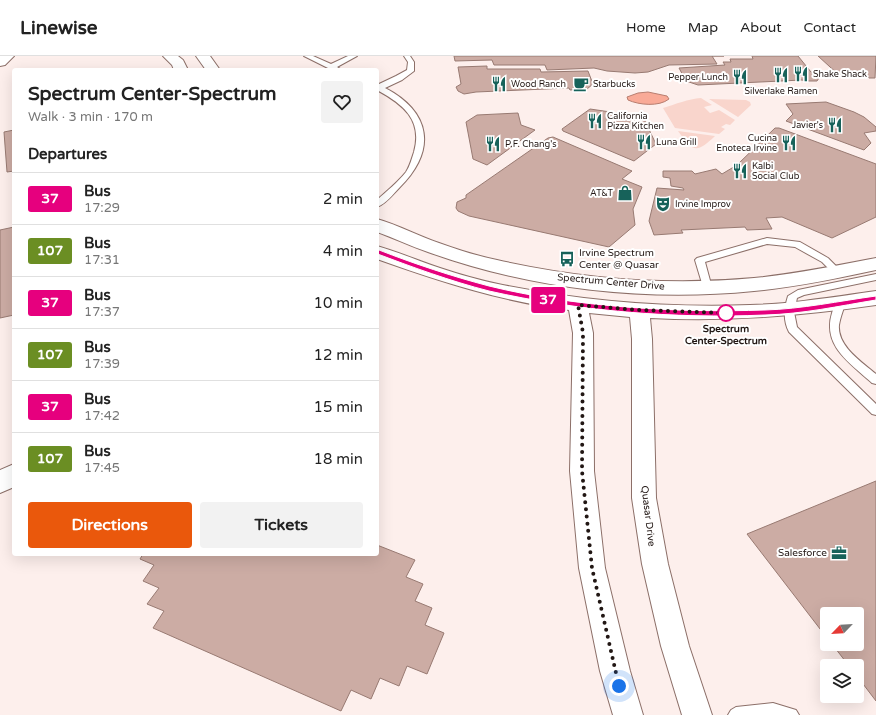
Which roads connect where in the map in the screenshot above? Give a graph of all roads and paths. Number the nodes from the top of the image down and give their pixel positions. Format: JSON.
{"nodes":[{"id":1,"x":7,"y":56,"type":"edge"},
{"id":2,"x":170,"y":56,"type":"edge"},
{"id":3,"x":203,"y":56,"type":"edge"},
{"id":4,"x":307,"y":56,"type":"edge"},
{"id":5,"x":354,"y":56,"type":"edge"},
{"id":6,"x":407,"y":56,"type":"edge"},
{"id":7,"x":0,"y":62,"type":"edge"},
{"id":8,"x":180,"y":68,"type":"edge"},
{"id":9,"x":212,"y":68,"type":"edge"},
{"id":10,"x":334,"y":68,"type":"edge"},
{"id":11,"x":379,"y":88,"type":"edge"},
{"id":12,"x":379,"y":89,"type":"edge"},
{"id":13,"x":379,"y":202,"type":"edge"},
{"id":14,"x":379,"y":226,"type":"edge"},
{"id":15,"x":379,"y":253,"type":"edge"},
{"id":16,"x":876,"y":264,"type":"edge"},
{"id":17,"x":838,"y":273,"type":"junction"},
{"id":18,"x":876,"y":277,"type":"edge"},
{"id":19,"x":707,"y":288,"type":"junction"},
{"id":20,"x":876,"y":298,"type":"edge"},
{"id":21,"x":840,"y":304,"type":"junction"},
{"id":22,"x":578,"y":305,"type":"junction"},
{"id":23,"x":638,"y":310,"type":"junction"},
{"id":24,"x":788,"y":311,"type":"junction"},
{"id":25,"x":876,"y":380,"type":"edge"},
{"id":26,"x":871,"y":400,"type":"edge"},
{"id":27,"x":876,"y":411,"type":"edge"},
{"id":28,"x":12,"y":475,"type":"edge"},
{"id":29,"x":0,"y":483,"type":"edge"},
{"id":30,"x":628,"y":715,"type":"edge"},
{"id":31,"x":697,"y":715,"type":"edge"},
{"id":32,"x":736,"y":715,"type":"edge"},
{"id":33,"x":792,"y":715,"type":"edge"}],
"edges":[{"from":1,"to":7,"type":"street"},
{"from":2,"to":8,"type":"street"},
{"from":3,"to":9,"type":"street"},
{"from":4,"to":10,"type":"lane"},
{"from":5,"to":10,"type":"lane"},
{"from":6,"to":11,"type":"lane"},
{"from":12,"to":13,"type":"lane"},
{"from":14,"to":19,"type":"street","name":"Spectrum Center Drive"},
{"from":15,"to":22,"type":"street"},
{"from":16,"to":17,"type":"street","name":"Spectrum Center Drive"},
{"from":17,"to":19,"type":"street","name":"Spectrum Center Drive"},
{"from":17,"to":19,"type":"lane"},
{"from":18,"to":24,"type":"lane"},
{"from":20,"to":21,"type":"street"},
{"from":21,"to":24,"type":"street"},
{"from":21,"to":25,"type":"lane"},
{"from":22,"to":23,"type":"street"},
{"from":22,"to":30,"type":"street"},
{"from":23,"to":24,"type":"street"},
{"from":23,"to":31,"type":"street","name":"Quasar Drive"},
{"from":24,"to":26,"type":"lane"},
{"from":26,"to":27,"type":"lane"},
{"from":28,"to":29,"type":"street"},
{"from":32,"to":33,"type":"lane"}]}
